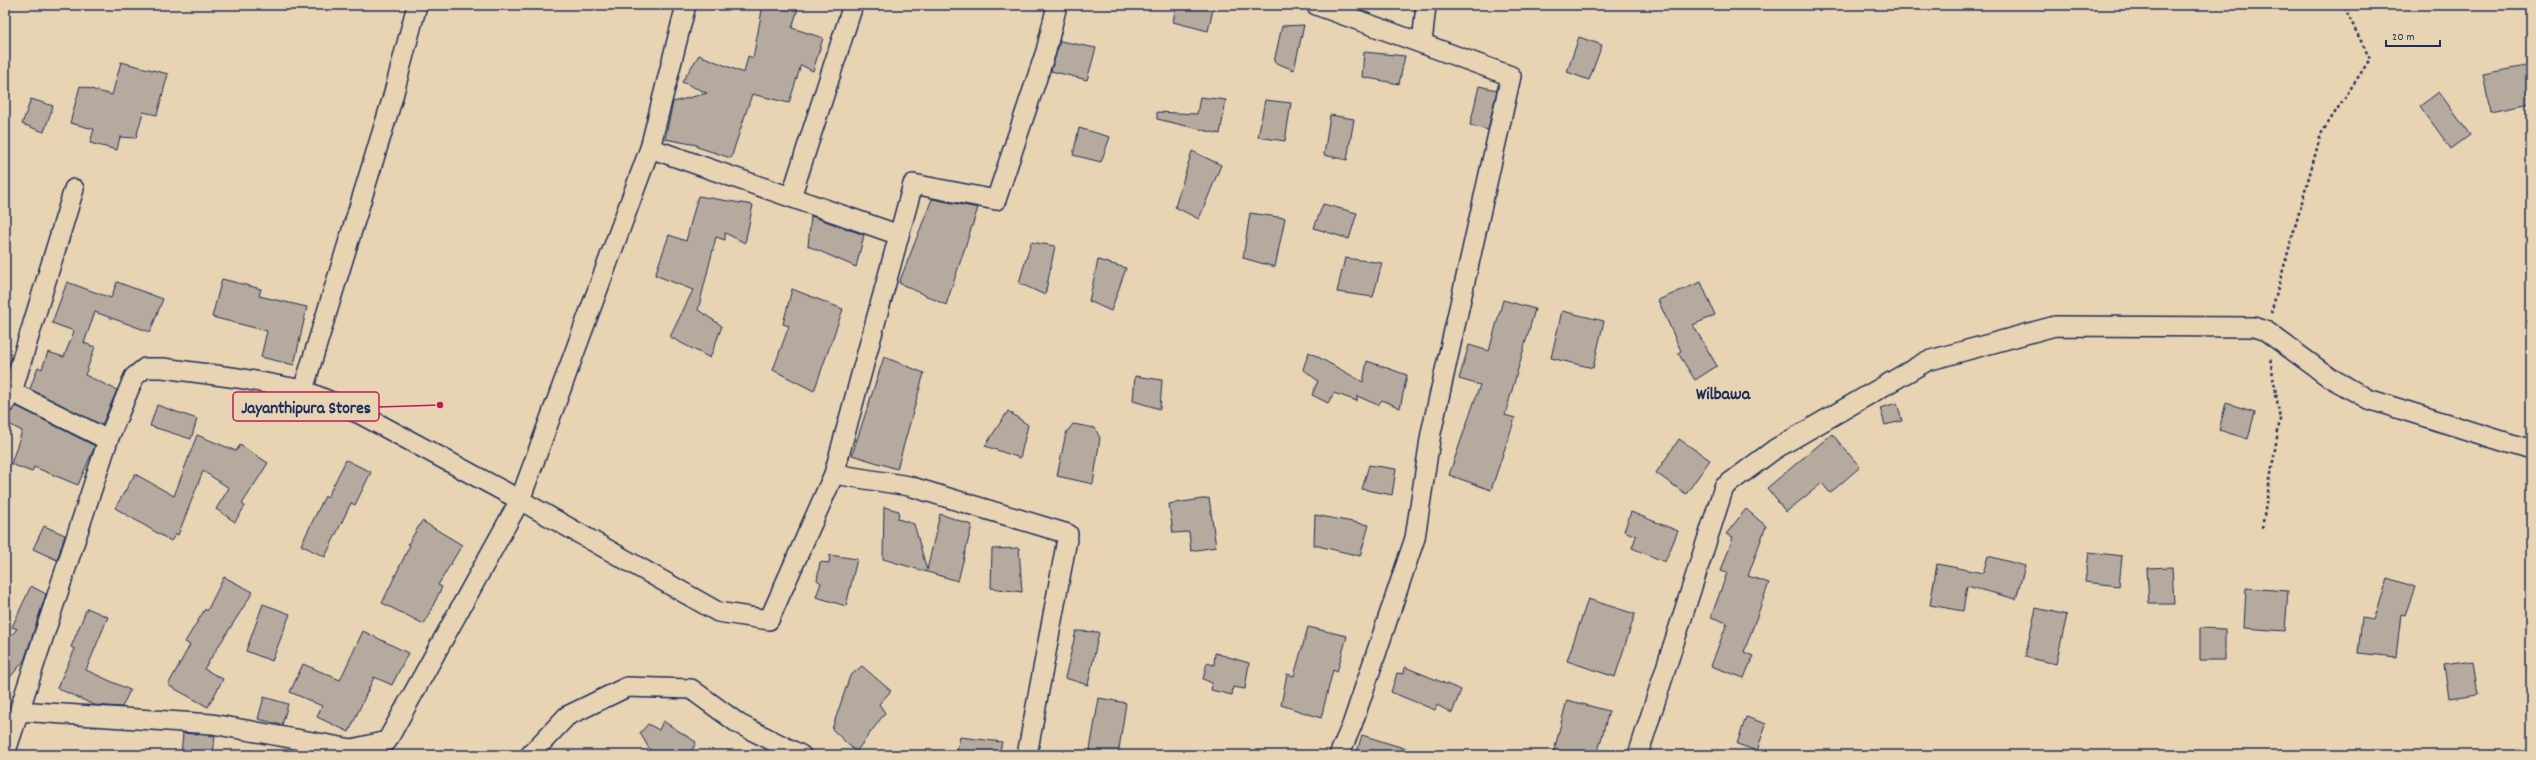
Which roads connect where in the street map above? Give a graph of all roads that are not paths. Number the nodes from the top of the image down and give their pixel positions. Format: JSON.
{"nodes":[{"id":1,"x":417,"y":5,"type":"edge"},
{"id":2,"x":686,"y":5,"type":"edge"},
{"id":3,"x":853,"y":5,"type":"edge"},
{"id":4,"x":1057,"y":5,"type":"edge"},
{"id":5,"x":1316,"y":5,"type":"edge"},
{"id":6,"x":1426,"y":5,"type":"edge"},
{"id":7,"x":1422,"y":43,"type":"junction"},
{"id":8,"x":650,"y":148,"type":"junction"},
{"id":9,"x":74,"y":189,"type":"dead end"},
{"id":10,"x":791,"y":197,"type":"junction"},
{"id":11,"x":899,"y":236,"type":"junction"},
{"id":12,"x":304,"y":390,"type":"junction"},
{"id":13,"x":7,"y":395,"type":"edge"},
{"id":14,"x":108,"y":440,"type":"junction"},
{"id":15,"x":2531,"y":450,"type":"edge"},
{"id":16,"x":834,"y":474,"type":"junction"},
{"id":17,"x":520,"y":500,"type":"junction"},
{"id":18,"x":19,"y":711,"type":"junction"},
{"id":19,"x":5,"y":754,"type":"edge"},
{"id":20,"x":530,"y":755,"type":"edge"},
{"id":21,"x":801,"y":755,"type":"edge"},
{"id":22,"x":1027,"y":755,"type":"edge"},
{"id":23,"x":1339,"y":755,"type":"edge"},
{"id":24,"x":1638,"y":755,"type":"edge"}],
"edges":[{"from":1,"to":12,"type":"street"},
{"from":2,"to":8,"type":"street"},
{"from":3,"to":10,"type":"street"},
{"from":4,"to":11,"type":"street"},
{"from":5,"to":7,"type":"street"},
{"from":6,"to":7,"type":"street"},
{"from":7,"to":23,"type":"street"},
{"from":8,"to":10,"type":"street"},
{"from":8,"to":17,"type":"street"},
{"from":9,"to":13,"type":"street"},
{"from":10,"to":11,"type":"street"},
{"from":11,"to":16,"type":"street"},
{"from":12,"to":14,"type":"street"},
{"from":12,"to":17,"type":"street"},
{"from":13,"to":14,"type":"street"},
{"from":14,"to":18,"type":"street"},
{"from":15,"to":24,"type":"street"},
{"from":16,"to":17,"type":"street"},
{"from":16,"to":22,"type":"street"},
{"from":17,"to":18,"type":"street"},
{"from":18,"to":19,"type":"street"},
{"from":20,"to":21,"type":"street"}]}
